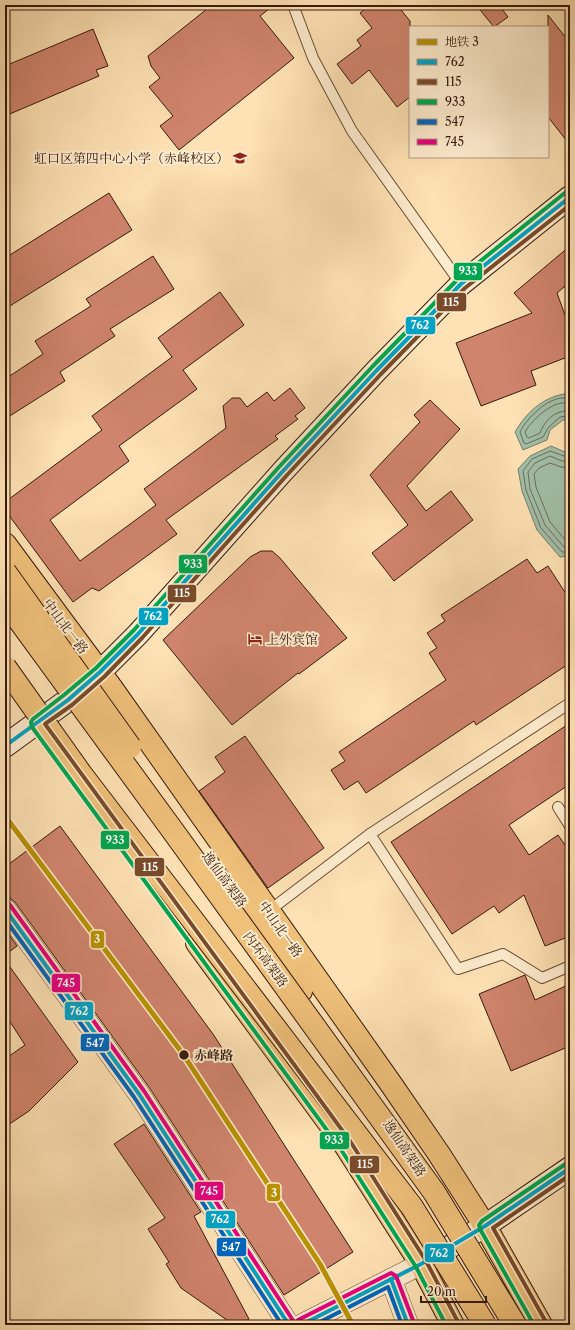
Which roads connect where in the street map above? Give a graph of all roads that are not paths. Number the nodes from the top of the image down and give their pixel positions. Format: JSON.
{"nodes":[{"id":1,"x":294,"y":5,"type":"edge"},
{"id":2,"x":570,"y":197,"type":"edge"},
{"id":3,"x":461,"y":284,"type":"junction"},
{"id":4,"x":5,"y":544,"type":"edge"},
{"id":5,"x":5,"y":572,"type":"edge"},
{"id":6,"x":5,"y":602,"type":"edge"},
{"id":7,"x":5,"y":668,"type":"edge"},
{"id":8,"x":100,"y":672,"type":"junction"},
{"id":9,"x":5,"y":681,"type":"edge"},
{"id":10,"x":5,"y":685,"type":"edge"},
{"id":11,"x":570,"y":703,"type":"edge"},
{"id":12,"x":36,"y":723,"type":"junction"},
{"id":13,"x":5,"y":746,"type":"edge"},
{"id":14,"x":81,"y":774,"type":"junction"},
{"id":15,"x":558,"y":807,"type":"dead end"},
{"id":16,"x":570,"y":826,"type":"edge"},
{"id":17,"x":370,"y":834,"type":"junction"},
{"id":18,"x":278,"y":904,"type":"dead end"},
{"id":19,"x":5,"y":909,"type":"edge"},
{"id":20,"x":570,"y":966,"type":"edge"},
{"id":21,"x":570,"y":1168,"type":"edge"},
{"id":22,"x":434,"y":1192,"type":"junction"},
{"id":23,"x":485,"y":1226,"type":"junction"},
{"id":24,"x":421,"y":1264,"type":"junction"},
{"id":25,"x":391,"y":1279,"type":"junction"},
{"id":26,"x":289,"y":1325,"type":"edge"},
{"id":27,"x":301,"y":1325,"type":"edge"},
{"id":28,"x":408,"y":1325,"type":"edge"},
{"id":29,"x":453,"y":1325,"type":"edge"},
{"id":30,"x":485,"y":1325,"type":"edge"},
{"id":31,"x":515,"y":1325,"type":"edge"},
{"id":32,"x":541,"y":1325,"type":"edge"}],
"edges":[{"from":1,"to":3,"type":"lane"},
{"from":2,"to":3,"type":"street"},
{"from":3,"to":8,"type":"street"},
{"from":4,"to":8,"type":"main road","name":"中山北一路"},
{"from":5,"to":22,"type":"main road","name":"逸仙高架路","bridge":true},
{"from":6,"to":22,"type":"main road","name":"内环高架路","bridge":true},
{"from":7,"to":14,"type":"main road","bridge":true},
{"from":8,"to":12,"type":"street"},
{"from":8,"to":23,"type":"main road","name":"中山北一路"},
{"from":9,"to":12,"type":"main road"},
{"from":10,"to":14,"type":"main road","bridge":true},
{"from":11,"to":17,"type":"lane"},
{"from":12,"to":13,"type":"street"},
{"from":12,"to":24,"type":"main road"},
{"from":14,"to":30,"type":"main road","bridge":true},
{"from":15,"to":16,"type":"lane"},
{"from":17,"to":18,"type":"lane"},
{"from":17,"to":20,"type":"lane"},
{"from":19,"to":26,"type":"street"},
{"from":21,"to":23,"type":"street"},
{"from":22,"to":31,"type":"main road","name":"内环高架路","bridge":true},
{"from":23,"to":24,"type":"street"},
{"from":23,"to":32,"type":"main road","name":"中山北一路"},
{"from":24,"to":25,"type":"street"},
{"from":24,"to":29,"type":"main road"},
{"from":25,"to":27,"type":"street"},
{"from":25,"to":28,"type":"street"}]}
